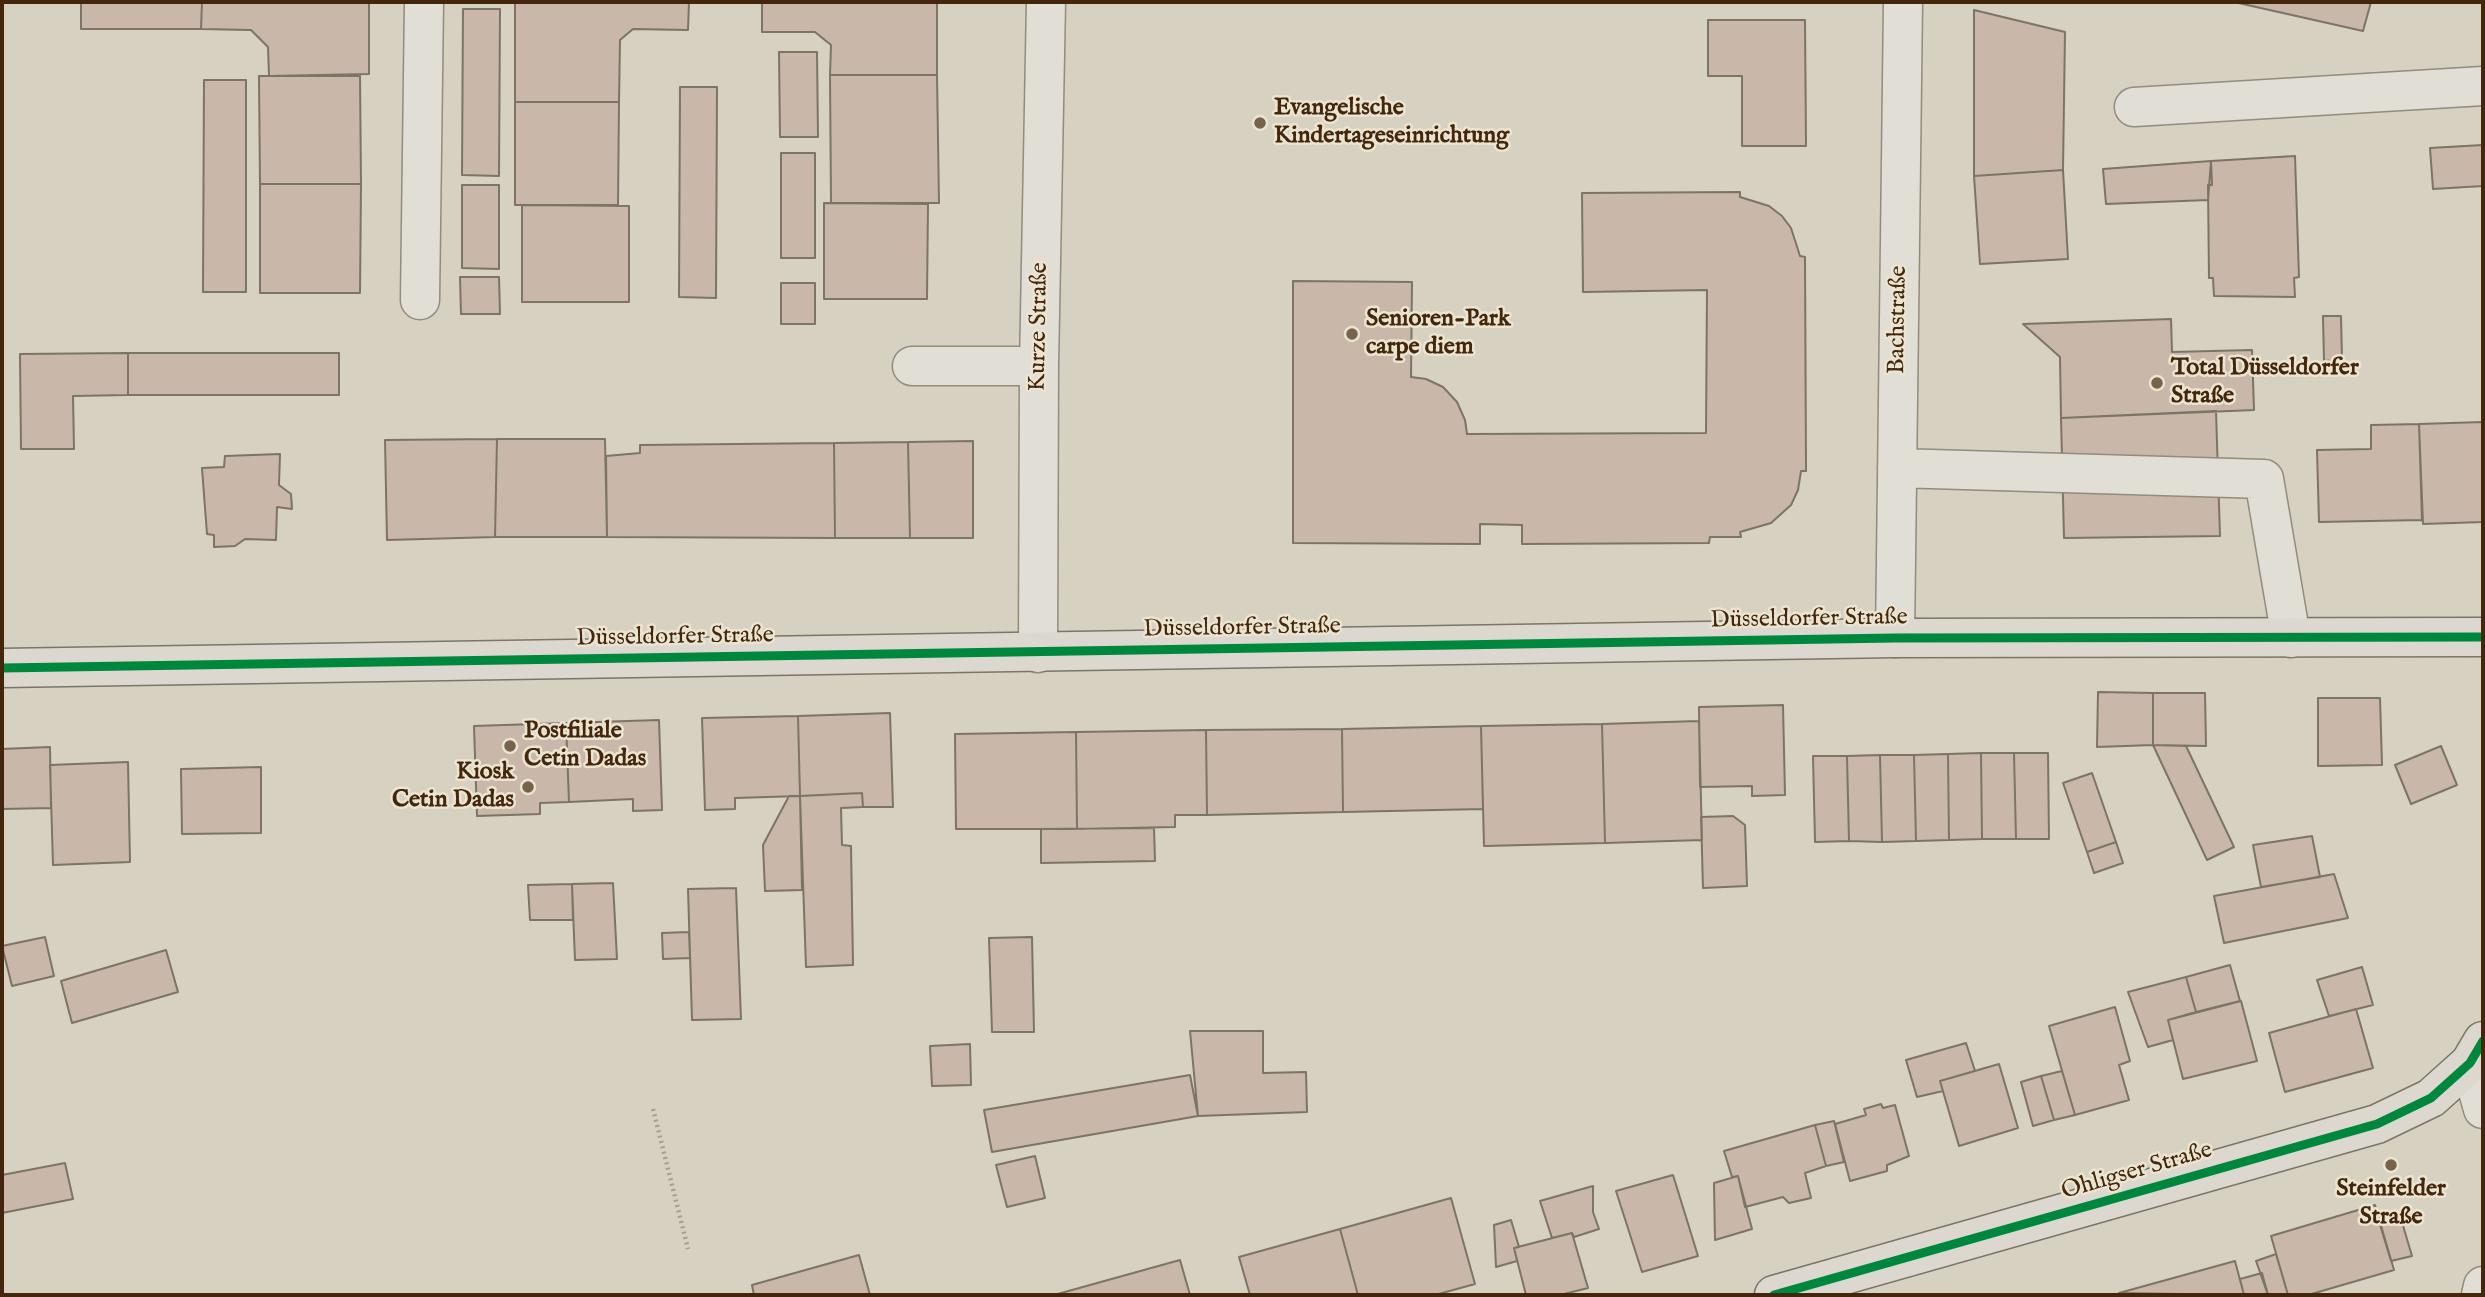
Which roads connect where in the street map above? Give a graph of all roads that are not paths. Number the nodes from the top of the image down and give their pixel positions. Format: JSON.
{"nodes":[{"id":1,"x":424,"y":2,"type":"edge"},
{"id":2,"x":1046,"y":2,"type":"edge"},
{"id":3,"x":1903,"y":2,"type":"edge"},
{"id":4,"x":2483,"y":86,"type":"edge"},
{"id":5,"x":2134,"y":107,"type":"dead end"},
{"id":6,"x":420,"y":300,"type":"dead end"},
{"id":7,"x":912,"y":366,"type":"dead end"},
{"id":8,"x":1039,"y":366,"type":"junction"},
{"id":9,"x":1897,"y":468,"type":"junction"},
{"id":10,"x":2483,"y":637,"type":"edge"},
{"id":11,"x":1895,"y":638,"type":"junction"},
{"id":12,"x":2291,"y":638,"type":"junction"},
{"id":13,"x":1038,"y":653,"type":"junction"},
{"id":14,"x":2,"y":668,"type":"edge"},
{"id":15,"x":2476,"y":1052,"type":"edge"},
{"id":16,"x":2483,"y":1109,"type":"edge"},
{"id":17,"x":2483,"y":1286,"type":"edge"},
{"id":18,"x":1774,"y":1295,"type":"edge"},
{"id":19,"x":2481,"y":1295,"type":"edge"}],
"edges":[{"from":1,"to":6,"type":"street"},
{"from":2,"to":8,"type":"street","name":"Kurze Straße"},
{"from":3,"to":9,"type":"street","name":"Bachstraße"},
{"from":4,"to":5,"type":"street"},
{"from":7,"to":8,"type":"street"},
{"from":8,"to":13,"type":"street","name":"Kurze Straße"},
{"from":9,"to":11,"type":"street","name":"Bachstraße"},
{"from":9,"to":12,"type":"street"},
{"from":10,"to":12,"type":"main road","name":"Düsseldorfer Straße"},
{"from":11,"to":12,"type":"main road","name":"Düsseldorfer Straße"},
{"from":11,"to":13,"type":"main road","name":"Düsseldorfer Straße"},
{"from":13,"to":14,"type":"main road","name":"Düsseldorfer Straße"},
{"from":15,"to":16,"type":"street"},
{"from":15,"to":18,"type":"main road","name":"Ohligser Straße"},
{"from":17,"to":19,"type":"street"}]}
